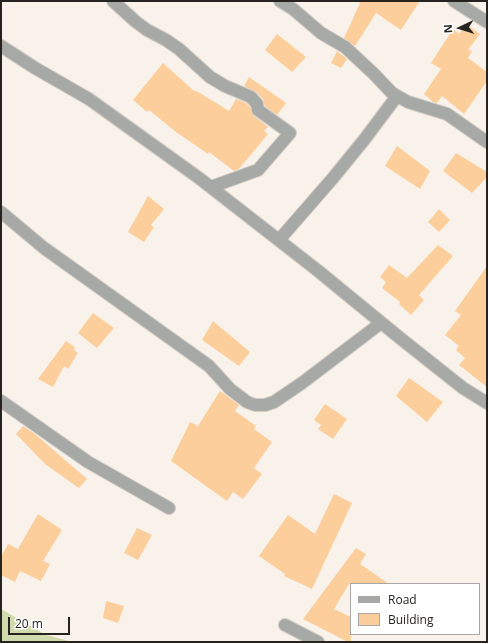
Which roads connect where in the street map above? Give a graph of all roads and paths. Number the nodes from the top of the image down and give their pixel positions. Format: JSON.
{"nodes":[{"id":1,"x":113,"y":1,"type":"edge"},
{"id":2,"x":280,"y":1,"type":"edge"},
{"id":3,"x":454,"y":1,"type":"edge"},
{"id":4,"x":487,"y":22,"type":"edge"},
{"id":5,"x":1,"y":46,"type":"edge"},
{"id":6,"x":397,"y":96,"type":"junction"},
{"id":7,"x":487,"y":142,"type":"edge"},
{"id":8,"x":211,"y":187,"type":"junction"},
{"id":9,"x":1,"y":212,"type":"edge"},
{"id":10,"x":279,"y":240,"type":"junction"},
{"id":11,"x":381,"y":323,"type":"junction"},
{"id":12,"x":1,"y":401,"type":"edge"},
{"id":13,"x":487,"y":403,"type":"edge"},
{"id":14,"x":169,"y":508,"type":"dead end"},
{"id":15,"x":284,"y":625,"type":"dead end"},
{"id":16,"x":318,"y":642,"type":"edge"}],
"edges":[{"from":1,"to":8,"type":"street"},
{"from":2,"to":6,"type":"street"},
{"from":3,"to":4,"type":"street"},
{"from":5,"to":8,"type":"street"},
{"from":6,"to":7,"type":"street"},
{"from":6,"to":10,"type":"street"},
{"from":8,"to":10,"type":"street"},
{"from":9,"to":11,"type":"street"},
{"from":10,"to":11,"type":"street"},
{"from":11,"to":13,"type":"street"},
{"from":12,"to":14,"type":"street"},
{"from":15,"to":16,"type":"street"}]}
